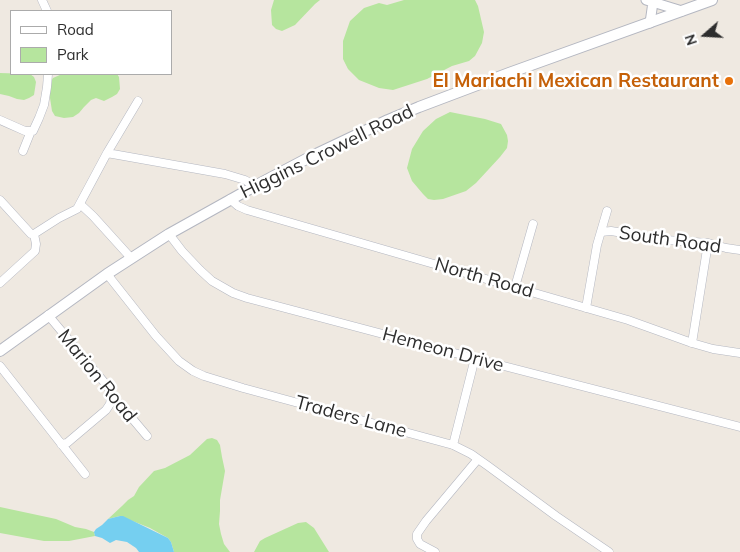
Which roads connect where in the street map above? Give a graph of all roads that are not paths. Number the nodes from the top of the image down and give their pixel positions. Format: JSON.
{"nodes":[{"id":1,"x":712,"y":0,"type":"edge"},
{"id":2,"x":649,"y":1,"type":"edge"},
{"id":3,"x":682,"y":11,"type":"junction"},
{"id":4,"x":650,"y":23,"type":"junction"},
{"id":5,"x":48,"y":75,"type":"edge"},
{"id":6,"x":138,"y":101,"type":"dead end"},
{"id":7,"x":0,"y":120,"type":"edge"},
{"id":8,"x":31,"y":131,"type":"junction"},
{"id":9,"x":23,"y":151,"type":"dead end"},
{"id":10,"x":107,"y":153,"type":"junction"},
{"id":11,"x":255,"y":186,"type":"junction"},
{"id":12,"x":230,"y":199,"type":"junction"},
{"id":13,"x":0,"y":200,"type":"edge"},
{"id":14,"x":80,"y":204,"type":"junction"},
{"id":15,"x":607,"y":211,"type":"dead end"},
{"id":16,"x":533,"y":224,"type":"dead end"},
{"id":17,"x":601,"y":232,"type":"junction"},
{"id":18,"x":34,"y":234,"type":"junction"},
{"id":19,"x":169,"y":234,"type":"junction"},
{"id":20,"x":708,"y":243,"type":"junction"},
{"id":21,"x":740,"y":250,"type":"edge"},
{"id":22,"x":131,"y":258,"type":"junction"},
{"id":23,"x":107,"y":274,"type":"junction"},
{"id":24,"x":0,"y":283,"type":"edge"},
{"id":25,"x":515,"y":287,"type":"junction"},
{"id":26,"x":586,"y":308,"type":"junction"},
{"id":27,"x":48,"y":316,"type":"junction"},
{"id":28,"x":692,"y":343,"type":"junction"},
{"id":29,"x":0,"y":351,"type":"edge"},
{"id":30,"x":740,"y":354,"type":"edge"},
{"id":31,"x":475,"y":358,"type":"junction"},
{"id":32,"x":0,"y":366,"type":"edge"},
{"id":33,"x":111,"y":398,"type":"junction"},
{"id":34,"x":740,"y":426,"type":"edge"},
{"id":35,"x":146,"y":436,"type":"dead end"},
{"id":36,"x":61,"y":444,"type":"junction"},
{"id":37,"x":453,"y":444,"type":"junction"},
{"id":38,"x":478,"y":459,"type":"junction"},
{"id":39,"x":85,"y":474,"type":"dead end"},
{"id":40,"x":435,"y":552,"type":"edge"},
{"id":41,"x":609,"y":552,"type":"edge"}],
"edges":[{"from":1,"to":3,"type":"main road","name":"Higgins Crowell Road"},
{"from":2,"to":3,"type":"street"},
{"from":2,"to":4,"type":"street"},
{"from":3,"to":4,"type":"main road","name":"Higgins Crowell Road"},
{"from":4,"to":11,"type":"main road","name":"Higgins Crowell Road"},
{"from":5,"to":8,"type":"street"},
{"from":6,"to":10,"type":"street"},
{"from":7,"to":8,"type":"street"},
{"from":8,"to":9,"type":"street"},
{"from":10,"to":11,"type":"street"},
{"from":10,"to":14,"type":"street"},
{"from":11,"to":12,"type":"main road","name":"Higgins Crowell Road"},
{"from":12,"to":19,"type":"main road","name":"Higgins Crowell Road"},
{"from":12,"to":25,"type":"street","name":"North Road"},
{"from":13,"to":18,"type":"street"},
{"from":14,"to":18,"type":"street"},
{"from":14,"to":22,"type":"street"},
{"from":15,"to":17,"type":"street"},
{"from":16,"to":25,"type":"street"},
{"from":17,"to":20,"type":"street","name":"South Road"},
{"from":17,"to":26,"type":"street"},
{"from":18,"to":24,"type":"street"},
{"from":19,"to":22,"type":"main road","name":"Higgins Crowell Road"},
{"from":19,"to":31,"type":"street","name":"Hemeon Drive"},
{"from":20,"to":21,"type":"street","name":"South Road"},
{"from":20,"to":28,"type":"street"},
{"from":22,"to":23,"type":"main road","name":"Higgins Crowell Road"},
{"from":23,"to":27,"type":"main road","name":"Higgins Crowell Road"},
{"from":23,"to":37,"type":"street","name":"Traders Lane"},
{"from":25,"to":26,"type":"street","name":"North Road"},
{"from":26,"to":28,"type":"street","name":"North Road"},
{"from":27,"to":29,"type":"main road","name":"Higgins Crowell Road"},
{"from":27,"to":33,"type":"street","name":"Marion Road"},
{"from":28,"to":30,"type":"street","name":"North Road"},
{"from":31,"to":34,"type":"street","name":"Hemeon Drive"},
{"from":31,"to":37,"type":"street"},
{"from":32,"to":36,"type":"street"},
{"from":33,"to":35,"type":"street","name":"Marion Road"},
{"from":33,"to":36,"type":"street"},
{"from":36,"to":39,"type":"street"},
{"from":37,"to":38,"type":"street","name":"Traders Lane"},
{"from":38,"to":40,"type":"street"},
{"from":38,"to":41,"type":"street","name":"Traders Lane"}]}
